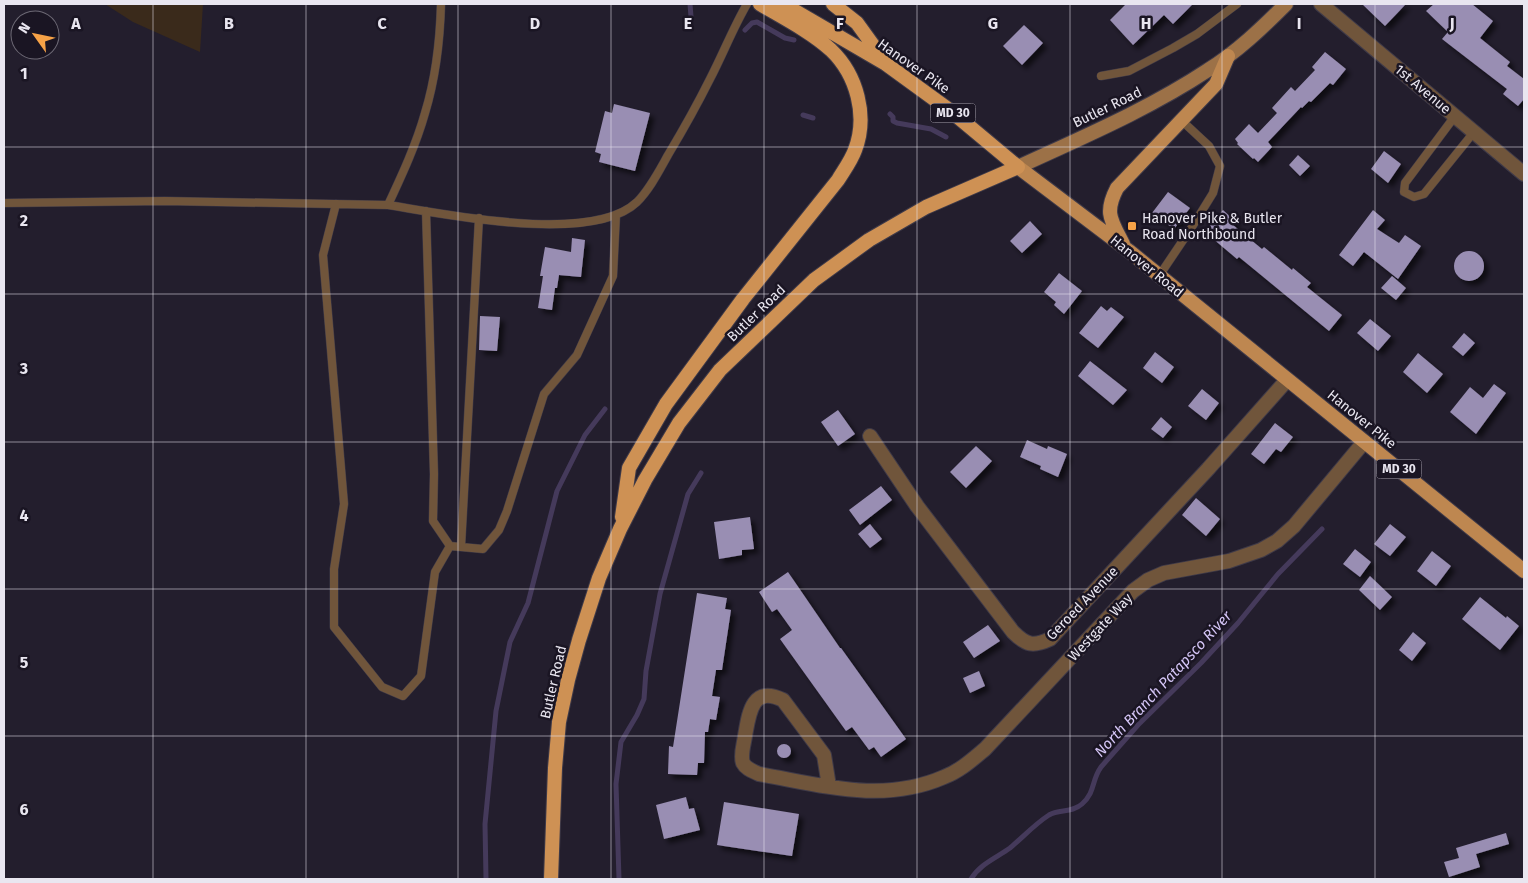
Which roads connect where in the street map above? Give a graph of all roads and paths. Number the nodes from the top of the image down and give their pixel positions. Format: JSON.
{"nodes":[{"id":1,"x":441,"y":4,"type":"edge"},
{"id":2,"x":747,"y":4,"type":"edge"},
{"id":3,"x":760,"y":4,"type":"edge"},
{"id":4,"x":783,"y":4,"type":"edge"},
{"id":5,"x":833,"y":4,"type":"edge"},
{"id":6,"x":1237,"y":4,"type":"edge"},
{"id":7,"x":1286,"y":4,"type":"edge"},
{"id":8,"x":1321,"y":4,"type":"edge"},
{"id":9,"x":1228,"y":56,"type":"junction"},
{"id":10,"x":886,"y":64,"type":"junction"},
{"id":11,"x":1101,"y":76,"type":"dead end"},
{"id":12,"x":1455,"y":116,"type":"junction"},
{"id":13,"x":1181,"y":120,"type":"junction"},
{"id":14,"x":1474,"y":132,"type":"junction"},
{"id":15,"x":1018,"y":166,"type":"junction"},
{"id":16,"x":1524,"y":174,"type":"edge"},
{"id":17,"x":4,"y":203,"type":"edge"},
{"id":18,"x":336,"y":204,"type":"junction"},
{"id":19,"x":388,"y":205,"type":"junction"},
{"id":20,"x":426,"y":211,"type":"junction"},
{"id":21,"x":616,"y":215,"type":"junction"},
{"id":22,"x":480,"y":218,"type":"junction"},
{"id":23,"x":1126,"y":249,"type":"junction"},
{"id":24,"x":1160,"y":276,"type":"junction"},
{"id":25,"x":1274,"y":369,"type":"joint"},
{"id":26,"x":1287,"y":380,"type":"junction"},
{"id":27,"x":870,"y":436,"type":"dead end"},
{"id":28,"x":1364,"y":442,"type":"junction"},
{"id":29,"x":620,"y":529,"type":"junction"},
{"id":30,"x":450,"y":546,"type":"junction"},
{"id":31,"x":461,"y":547,"type":"junction"},
{"id":32,"x":1524,"y":570,"type":"edge"},
{"id":33,"x":829,"y":786,"type":"junction"},
{"id":34,"x":551,"y":879,"type":"edge"}],
"edges":[{"from":1,"to":19,"type":"lane"},
{"from":2,"to":21,"type":"lane"},
{"from":3,"to":29,"type":"highway"},
{"from":4,"to":10,"type":"highway","name":"Hanover Pike","number":"MD 30"},
{"from":5,"to":10,"type":"highway"},
{"from":6,"to":11,"type":"lane"},
{"from":7,"to":9,"type":"main road","name":"Butler Road"},
{"from":8,"to":12,"type":"street","name":"1st Avenue"},
{"from":9,"to":13,"type":"main road"},
{"from":9,"to":15,"type":"main road","name":"Butler Road"},
{"from":10,"to":15,"type":"highway","name":"Hanover Pike","number":"MD 30"},
{"from":12,"to":14,"type":"street","name":"1st Avenue"},
{"from":12,"to":14,"type":"lane"},
{"from":13,"to":23,"type":"main road"},
{"from":13,"to":24,"type":"lane"},
{"from":14,"to":16,"type":"street","name":"1st Avenue"},
{"from":15,"to":23,"type":"main road","name":"Hanover Road","number":"MD 30"},
{"from":15,"to":29,"type":"highway","name":"Butler Road"},
{"from":17,"to":18,"type":"lane"},
{"from":18,"to":19,"type":"lane"},
{"from":18,"to":30,"type":"lane"},
{"from":19,"to":20,"type":"lane"},
{"from":20,"to":22,"type":"lane"},
{"from":20,"to":30,"type":"lane"},
{"from":21,"to":22,"type":"lane"},
{"from":21,"to":31,"type":"lane"},
{"from":22,"to":31,"type":"lane"},
{"from":23,"to":24,"type":"main road","name":"Hanover Road","number":"MD 30"},
{"from":24,"to":25,"type":"main road","name":"Hanover Road","number":"MD 30"},
{"from":25,"to":26,"type":"main road","name":"Hanover Pike","number":"MD 30"},
{"from":26,"to":27,"type":"street","name":"Geroed Avenue"},
{"from":26,"to":28,"type":"main road","name":"Hanover Pike","number":"MD 30"},
{"from":28,"to":32,"type":"main road","name":"Hanover Pike","number":"MD 30"},
{"from":28,"to":33,"type":"street","name":"Westgate Way"},
{"from":29,"to":34,"type":"highway","name":"Butler Road"},
{"from":30,"to":31,"type":"lane"},
{"from":33,"to":33,"type":"street","name":"Westgate Way"}]}
